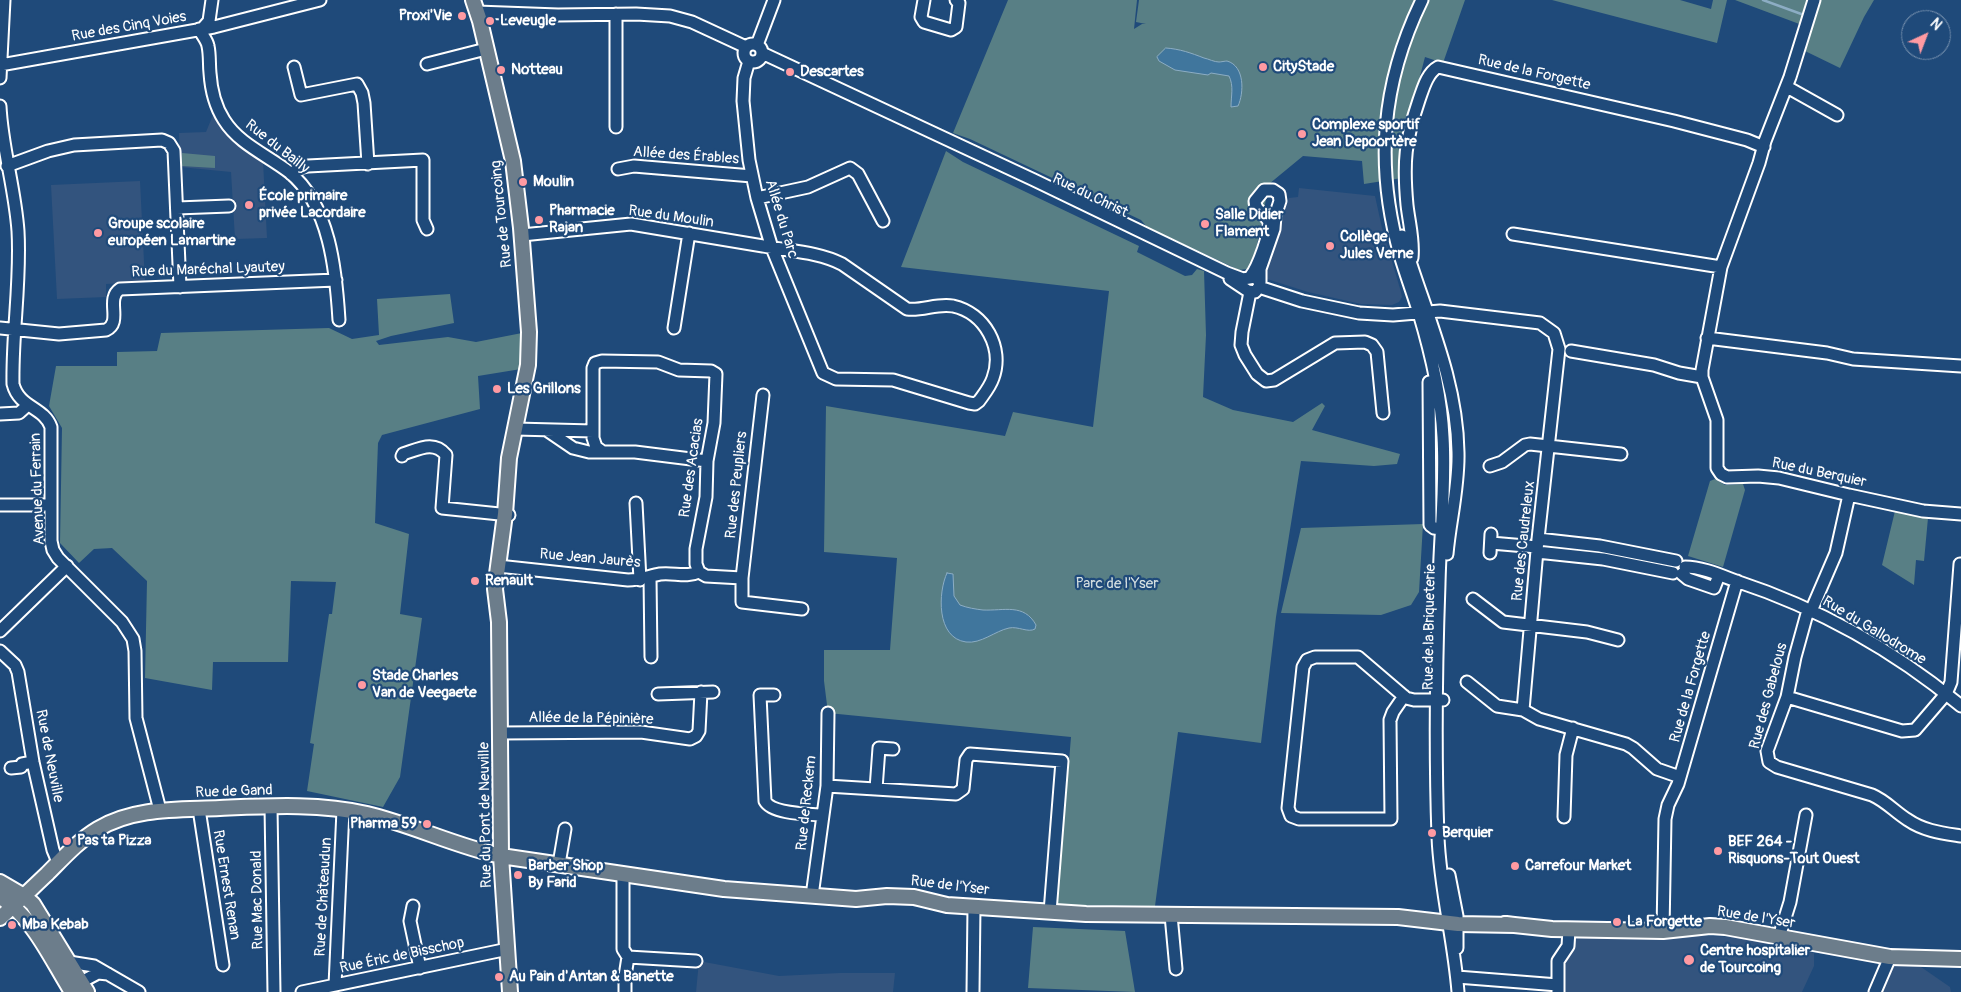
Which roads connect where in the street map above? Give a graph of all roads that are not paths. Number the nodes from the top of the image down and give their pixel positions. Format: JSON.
{"nodes":[{"id":1,"x":4,"y":0,"type":"edge"},
{"id":2,"x":212,"y":0,"type":"edge"},
{"id":3,"x":320,"y":0,"type":"edge"},
{"id":4,"x":774,"y":0,"type":"edge"},
{"id":5,"x":924,"y":0,"type":"edge"},
{"id":6,"x":956,"y":0,"type":"edge"},
{"id":7,"x":1422,"y":0,"type":"edge"},
{"id":8,"x":1430,"y":0,"type":"edge"},
{"id":9,"x":1814,"y":0,"type":"edge"},
{"id":10,"x":475,"y":6,"type":"edge"},
{"id":11,"x":616,"y":14,"type":"junction"},
{"id":12,"x":200,"y":29,"type":"junction"},
{"id":13,"x":755,"y":48,"type":"junction"},
{"id":14,"x":486,"y":49,"type":"junction"},
{"id":15,"x":426,"y":64,"type":"dead end"},
{"id":16,"x":0,"y":65,"type":"edge"},
{"id":17,"x":294,"y":67,"type":"dead end"},
{"id":18,"x":0,"y":78,"type":"edge"},
{"id":19,"x":1787,"y":87,"type":"junction"},
{"id":20,"x":0,"y":106,"type":"edge"},
{"id":21,"x":1836,"y":115,"type":"dead end"},
{"id":22,"x":616,"y":127,"type":"dead end"},
{"id":23,"x":1764,"y":147,"type":"junction"},
{"id":24,"x":368,"y":164,"type":"junction"},
{"id":25,"x":7,"y":166,"type":"junction"},
{"id":26,"x":618,"y":169,"type":"dead end"},
{"id":27,"x":291,"y":174,"type":"junction"},
{"id":28,"x":752,"y":176,"type":"junction"},
{"id":29,"x":5,"y":180,"type":"edge"},
{"id":30,"x":757,"y":198,"type":"junction"},
{"id":31,"x":228,"y":206,"type":"dead end"},
{"id":32,"x":176,"y":208,"type":"junction"},
{"id":33,"x":1398,"y":209,"type":"junction"},
{"id":34,"x":883,"y":221,"type":"dead end"},
{"id":35,"x":427,"y":229,"type":"dead end"},
{"id":36,"x":690,"y":233,"type":"junction"},
{"id":37,"x":1513,"y":234,"type":"dead end"},
{"id":38,"x":522,"y":235,"type":"junction"},
{"id":39,"x":772,"y":248,"type":"junction"},
{"id":40,"x":1412,"y":264,"type":"junction"},
{"id":41,"x":1721,"y":266,"type":"junction"},
{"id":42,"x":336,"y":280,"type":"junction"},
{"id":43,"x":1252,"y":284,"type":"junction"},
{"id":44,"x":180,"y":287,"type":"junction"},
{"id":45,"x":1424,"y":313,"type":"junction"},
{"id":46,"x":339,"y":320,"type":"dead end"},
{"id":47,"x":0,"y":328,"type":"edge"},
{"id":48,"x":674,"y":328,"type":"dead end"},
{"id":49,"x":14,"y":330,"type":"junction"},
{"id":50,"x":1707,"y":338,"type":"junction"},
{"id":51,"x":1571,"y":351,"type":"dead end"},
{"id":52,"x":1961,"y":366,"type":"edge"},
{"id":53,"x":1702,"y":376,"type":"junction"},
{"id":54,"x":1429,"y":382,"type":"dead end"},
{"id":55,"x":763,"y":394,"type":"dead end"},
{"id":56,"x":979,"y":402,"type":"joint"},
{"id":57,"x":28,"y":405,"type":"junction"},
{"id":58,"x":1383,"y":413,"type":"dead end"},
{"id":59,"x":0,"y":414,"type":"edge"},
{"id":60,"x":516,"y":429,"type":"junction"},
{"id":61,"x":548,"y":431,"type":"junction"},
{"id":62,"x":593,"y":431,"type":"junction"},
{"id":63,"x":1549,"y":445,"type":"junction"},
{"id":64,"x":603,"y":452,"type":"junction"},
{"id":65,"x":1621,"y":454,"type":"dead end"},
{"id":66,"x":402,"y":456,"type":"dead end"},
{"id":67,"x":707,"y":461,"type":"junction"},
{"id":68,"x":1490,"y":466,"type":"dead end"},
{"id":69,"x":1849,"y":495,"type":"junction"},
{"id":70,"x":636,"y":503,"type":"dead end"},
{"id":71,"x":0,"y":504,"type":"edge"},
{"id":72,"x":52,"y":505,"type":"junction"},
{"id":73,"x":1961,"y":514,"type":"edge"},
{"id":74,"x":507,"y":515,"type":"junction"},
{"id":75,"x":1452,"y":518,"type":"junction"},
{"id":76,"x":1441,"y":530,"type":"junction"},
{"id":77,"x":1491,"y":543,"type":"dead end"},
{"id":78,"x":1537,"y":546,"type":"junction"},
{"id":79,"x":1447,"y":555,"type":"junction"},
{"id":80,"x":1960,"y":564,"type":"edge"},
{"id":81,"x":66,"y":566,"type":"junction"},
{"id":82,"x":502,"y":566,"type":"junction"},
{"id":83,"x":699,"y":572,"type":"junction"},
{"id":84,"x":742,"y":578,"type":"junction"},
{"id":85,"x":645,"y":579,"type":"junction"},
{"id":86,"x":1737,"y":581,"type":"junction"},
{"id":87,"x":1473,"y":599,"type":"dead end"},
{"id":88,"x":802,"y":609,"type":"dead end"},
{"id":89,"x":1810,"y":610,"type":"junction"},
{"id":90,"x":1530,"y":626,"type":"junction"},
{"id":91,"x":0,"y":631,"type":"edge"},
{"id":92,"x":499,"y":637,"type":"joint"},
{"id":93,"x":1618,"y":640,"type":"dead end"},
{"id":94,"x":2,"y":656,"type":"edge"},
{"id":95,"x":651,"y":657,"type":"dead end"},
{"id":96,"x":1467,"y":682,"type":"dead end"},
{"id":97,"x":658,"y":694,"type":"dead end"},
{"id":98,"x":1946,"y":694,"type":"junction"},
{"id":99,"x":774,"y":695,"type":"dead end"},
{"id":100,"x":1404,"y":696,"type":"junction"},
{"id":101,"x":1787,"y":697,"type":"junction"},
{"id":102,"x":1440,"y":700,"type":"junction"},
{"id":103,"x":1961,"y":706,"type":"edge"},
{"id":104,"x":1523,"y":710,"type":"junction"},
{"id":105,"x":828,"y":713,"type":"dead end"},
{"id":106,"x":1572,"y":728,"type":"junction"},
{"id":107,"x":500,"y":733,"type":"junction"},
{"id":108,"x":893,"y":749,"type":"dead end"},
{"id":109,"x":33,"y":762,"type":"junction"},
{"id":110,"x":11,"y":768,"type":"dead end"},
{"id":111,"x":1680,"y":777,"type":"junction"},
{"id":112,"x":826,"y":786,"type":"junction"},
{"id":113,"x":876,"y":789,"type":"junction"},
{"id":114,"x":271,"y":807,"type":"junction"},
{"id":115,"x":199,"y":809,"type":"junction"},
{"id":116,"x":160,"y":810,"type":"junction"},
{"id":117,"x":343,"y":810,"type":"junction"},
{"id":118,"x":822,"y":815,"type":"junction"},
{"id":119,"x":1806,"y":816,"type":"dead end"},
{"id":120,"x":1564,"y":817,"type":"dead end"},
{"id":121,"x":565,"y":829,"type":"dead end"},
{"id":122,"x":1961,"y":836,"type":"edge"},
{"id":123,"x":501,"y":856,"type":"junction"},
{"id":124,"x":58,"y":862,"type":"junction"},
{"id":125,"x":560,"y":864,"type":"junction"},
{"id":126,"x":623,"y":874,"type":"junction"},
{"id":127,"x":0,"y":882,"type":"edge"},
{"id":128,"x":24,"y":896,"type":"junction"},
{"id":129,"x":812,"y":896,"type":"junction"},
{"id":130,"x":0,"y":897,"type":"edge"},
{"id":131,"x":13,"y":906,"type":"junction"},
{"id":132,"x":413,"y":906,"type":"dead end"},
{"id":133,"x":974,"y":906,"type":"junction"},
{"id":134,"x":1050,"y":912,"type":"junction"},
{"id":135,"x":1171,"y":915,"type":"junction"},
{"id":136,"x":0,"y":918,"type":"edge"},
{"id":137,"x":1453,"y":919,"type":"junction"},
{"id":138,"x":1569,"y":930,"type":"junction"},
{"id":139,"x":1663,"y":931,"type":"junction"},
{"id":140,"x":1779,"y":937,"type":"junction"},
{"id":141,"x":508,"y":949,"type":"junction"},
{"id":142,"x":628,"y":957,"type":"junction"},
{"id":143,"x":1890,"y":957,"type":"junction"},
{"id":144,"x":1961,"y":959,"type":"edge"},
{"id":145,"x":696,"y":961,"type":"dead end"},
{"id":146,"x":69,"y":962,"type":"junction"},
{"id":147,"x":222,"y":965,"type":"dead end"},
{"id":148,"x":420,"y":968,"type":"junction"},
{"id":149,"x":1176,"y":969,"type":"dead end"},
{"id":150,"x":1456,"y":972,"type":"junction"},
{"id":151,"x":114,"y":977,"type":"junction"},
{"id":152,"x":335,"y":985,"type":"junction"},
{"id":153,"x":1558,"y":988,"type":"edge"},
{"id":154,"x":80,"y":989,"type":"edge"},
{"id":155,"x":139,"y":992,"type":"edge"},
{"id":156,"x":274,"y":992,"type":"edge"},
{"id":157,"x":302,"y":992,"type":"edge"},
{"id":158,"x":510,"y":992,"type":"edge"},
{"id":159,"x":624,"y":992,"type":"edge"},
{"id":160,"x":973,"y":992,"type":"edge"},
{"id":161,"x":1458,"y":992,"type":"edge"},
{"id":162,"x":1875,"y":992,"type":"edge"}],
"edges":[{"from":1,"to":16,"type":"street"},
{"from":2,"to":12,"type":"street"},
{"from":3,"to":12,"type":"street","name":"Rue des Cinq Voies"},
{"from":4,"to":13,"type":"street"},
{"from":5,"to":6,"type":"street"},
{"from":7,"to":33,"type":"street"},
{"from":8,"to":33,"type":"street"},
{"from":9,"to":19,"type":"street","name":"Rue du Berquier"},
{"from":10,"to":11,"type":"street","name":"Rue du Christ"},
{"from":10,"to":14,"type":"main road","name":"Rue de Tourcoing"},
{"from":11,"to":13,"type":"street","name":"Rue du Christ"},
{"from":11,"to":22,"type":"street"},
{"from":12,"to":16,"type":"street","name":"Rue des Cinq Voies"},
{"from":12,"to":27,"type":"street","name":"Rue du Bailly"},
{"from":13,"to":28,"type":"street","name":"Allée du Parc"},
{"from":13,"to":43,"type":"street","name":"Rue du Christ"},
{"from":14,"to":15,"type":"street"},
{"from":14,"to":38,"type":"main road","name":"Rue de Tourcoing"},
{"from":16,"to":18,"type":"street"},
{"from":17,"to":24,"type":"street"},
{"from":19,"to":21,"type":"street"},
{"from":19,"to":23,"type":"street","name":"Rue du Berquier"},
{"from":20,"to":25,"type":"street","name":"Avenue du Ferrain"},
{"from":23,"to":33,"type":"street","name":"Rue de la Forgette"},
{"from":23,"to":41,"type":"street","name":"Rue du Berquier"},
{"from":24,"to":27,"type":"street"},
{"from":24,"to":35,"type":"street"},
{"from":25,"to":29,"type":"street","name":"Avenue du Ferrain"},
{"from":25,"to":32,"type":"street"},
{"from":26,"to":28,"type":"street","name":"Allée des Érables"},
{"from":27,"to":42,"type":"street","name":"Rue du Bailly"},
{"from":28,"to":30,"type":"street","name":"Allée du Parc"},
{"from":29,"to":49,"type":"street","name":"Avenue du Ferrain"},
{"from":30,"to":34,"type":"street"},
{"from":30,"to":39,"type":"street","name":"Allée du Parc"},
{"from":31,"to":32,"type":"street"},
{"from":32,"to":44,"type":"street"},
{"from":33,"to":40,"type":"street"},
{"from":33,"to":40,"type":"street","name":"Rue de la Forgette"},
{"from":33,"to":45,"type":"street"},
{"from":36,"to":38,"type":"street","name":"Rue du Moulin"},
{"from":36,"to":39,"type":"street","name":"Rue du Moulin"},
{"from":36,"to":48,"type":"street"},
{"from":37,"to":41,"type":"street"},
{"from":38,"to":60,"type":"main road","name":"Rue de Tourcoing"},
{"from":39,"to":56,"type":"street","name":"Allée du Parc"},
{"from":39,"to":56,"type":"street","name":"Rue du Moulin"},
{"from":40,"to":45,"type":"street"},
{"from":41,"to":50,"type":"street","name":"Rue du Berquier"},
{"from":42,"to":44,"type":"street","name":"Rue du Maréchal Lyautey"},
{"from":42,"to":46,"type":"street","name":"Rue du Bailly"},
{"from":43,"to":43,"type":"street"},
{"from":43,"to":45,"type":"street","name":"Rue du Christ"},
{"from":43,"to":58,"type":"street"},
{"from":44,"to":49,"type":"street","name":"Rue du Maréchal Lyautey"},
{"from":45,"to":63,"type":"street","name":"Rue des Caudreleux"},
{"from":45,"to":75,"type":"street","name":"Rue de la Briqueterie"},
{"from":45,"to":76,"type":"street","name":"Rue de la Briqueterie"},
{"from":47,"to":49,"type":"street"},
{"from":49,"to":57,"type":"street","name":"Avenue du Ferrain"},
{"from":50,"to":52,"type":"street"},
{"from":50,"to":53,"type":"street","name":"Rue du Berquier"},
{"from":51,"to":53,"type":"street"},
{"from":53,"to":69,"type":"street","name":"Rue du Berquier"},
{"from":54,"to":76,"type":"street"},
{"from":55,"to":84,"type":"street","name":"Rue des Peupliers"},
{"from":57,"to":59,"type":"street"},
{"from":57,"to":72,"type":"street","name":"Avenue du Ferrain"},
{"from":60,"to":61,"type":"street"},
{"from":60,"to":74,"type":"main road","name":"Rue de Tourcoing"},
{"from":61,"to":62,"type":"street"},
{"from":61,"to":64,"type":"street"},
{"from":62,"to":64,"type":"street"},
{"from":62,"to":67,"type":"street","name":"Rue des Acacias"},
{"from":63,"to":65,"type":"street"},
{"from":63,"to":68,"type":"street"},
{"from":63,"to":78,"type":"street","name":"Rue des Caudreleux"},
{"from":64,"to":67,"type":"street"},
{"from":66,"to":74,"type":"street"},
{"from":67,"to":83,"type":"street","name":"Rue des Acacias"},
{"from":69,"to":73,"type":"street","name":"Rue du Berquier"},
{"from":69,"to":89,"type":"street","name":"Rue des Gabelous"},
{"from":70,"to":85,"type":"street"},
{"from":71,"to":72,"type":"street"},
{"from":72,"to":81,"type":"street","name":"Avenue du Ferrain"},
{"from":74,"to":82,"type":"main road","name":"Rue de Tourcoing"},
{"from":75,"to":76,"type":"street"},
{"from":75,"to":79,"type":"street","name":"Rue de la Briqueterie"},
{"from":76,"to":79,"type":"street"},
{"from":76,"to":102,"type":"street","name":"Rue de la Briqueterie"},
{"from":77,"to":78,"type":"street"},
{"from":78,"to":86,"type":"street"},
{"from":78,"to":90,"type":"street","name":"Rue des Caudreleux"},
{"from":79,"to":102,"type":"street","name":"Rue de la Briqueterie"},
{"from":80,"to":98,"type":"street"},
{"from":81,"to":91,"type":"street"},
{"from":81,"to":116,"type":"street","name":"Avenue du Ferrain"},
{"from":82,"to":85,"type":"street","name":"Rue Jean Jaurès"},
{"from":82,"to":92,"type":"main road","name":"Rue de Tourcoing"},
{"from":83,"to":84,"type":"street","name":"Rue Jean Jaurès"},
{"from":83,"to":85,"type":"street","name":"Rue Jean Jaurès"},
{"from":84,"to":88,"type":"street"},
{"from":85,"to":95,"type":"street"},
{"from":86,"to":89,"type":"street","name":"Rue du Gallodrome"},
{"from":86,"to":111,"type":"street","name":"Rue de la Forgette"},
{"from":87,"to":90,"type":"street"},
{"from":89,"to":98,"type":"street","name":"Rue du Gallodrome"},
{"from":89,"to":101,"type":"street","name":"Rue des Gabelous"},
{"from":90,"to":93,"type":"street"},
{"from":90,"to":104,"type":"street","name":"Rue des Caudreleux"},
{"from":92,"to":107,"type":"main road","name":"Rue du Pont de Neuville"},
{"from":94,"to":109,"type":"street","name":"Rue de Neuville"},
{"from":96,"to":104,"type":"street"},
{"from":97,"to":107,"type":"street","name":"Allée de la Pépinière"},
{"from":98,"to":101,"type":"street"},
{"from":98,"to":103,"type":"street","name":"Rue du Gallodrome"},
{"from":99,"to":118,"type":"street"},
{"from":100,"to":100,"type":"street"},
{"from":100,"to":102,"type":"street"},
{"from":101,"to":122,"type":"street","name":"Rue des Gabelous"},
{"from":102,"to":137,"type":"street","name":"Rue de la Briqueterie"},
{"from":104,"to":106,"type":"street"},
{"from":105,"to":112,"type":"street","name":"Rue de Reckem"},
{"from":106,"to":111,"type":"street"},
{"from":106,"to":120,"type":"street"},
{"from":107,"to":123,"type":"main road","name":"Rue du Pont de Neuville"},
{"from":108,"to":113,"type":"street"},
{"from":109,"to":110,"type":"street"},
{"from":109,"to":124,"type":"street","name":"Rue de Neuville"},
{"from":111,"to":139,"type":"street","name":"Rue de la Forgette"},
{"from":112,"to":113,"type":"street"},
{"from":112,"to":118,"type":"street","name":"Rue de Reckem"},
{"from":113,"to":134,"type":"street"},
{"from":114,"to":115,"type":"main road","name":"Rue de Gand"},
{"from":114,"to":117,"type":"main road","name":"Rue de Gand"},
{"from":114,"to":156,"type":"street","name":"Rue Mac Donald"},
{"from":115,"to":116,"type":"main road","name":"Rue de Gand"},
{"from":115,"to":147,"type":"street","name":"Rue Ernest Renan"},
{"from":116,"to":124,"type":"main road","name":"Rue de Gand"},
{"from":117,"to":123,"type":"main road","name":"Rue de Gand"},
{"from":117,"to":152,"type":"street","name":"Rue de Châteaudun"},
{"from":118,"to":129,"type":"street","name":"Rue de Reckem"},
{"from":119,"to":140,"type":"street"},
{"from":121,"to":125,"type":"street"},
{"from":123,"to":125,"type":"main road","name":"Rue de l'Yser"},
{"from":123,"to":141,"type":"main road","name":"Rue du Pont de Neuville"},
{"from":124,"to":128,"type":"main road","name":"Rue de Gand"},
{"from":125,"to":126,"type":"main road","name":"Rue de l'Yser"},
{"from":126,"to":129,"type":"main road","name":"Rue de l'Yser"},
{"from":126,"to":142,"type":"street"},
{"from":127,"to":128,"type":"main road"},
{"from":128,"to":131,"type":"main road","name":"Rue de Gand"},
{"from":128,"to":146,"type":"main road"},
{"from":129,"to":133,"type":"main road","name":"Rue de l'Yser"},
{"from":130,"to":131,"type":"main road"},
{"from":131,"to":136,"type":"main road","name":"Rue de Gand"},
{"from":131,"to":154,"type":"main road"},
{"from":132,"to":148,"type":"street"},
{"from":133,"to":134,"type":"main road","name":"Rue de l'Yser"},
{"from":133,"to":160,"type":"street"},
{"from":134,"to":135,"type":"main road","name":"Rue de l'Yser"},
{"from":135,"to":137,"type":"main road","name":"Rue de l'Yser"},
{"from":135,"to":149,"type":"street"},
{"from":137,"to":138,"type":"main road","name":"Rue de l'Yser"},
{"from":137,"to":150,"type":"street","name":"Rue de la Briqueterie"},
{"from":138,"to":139,"type":"main road","name":"Rue de l'Yser"},
{"from":138,"to":153,"type":"street"},
{"from":139,"to":140,"type":"main road","name":"Rue de l'Yser"},
{"from":140,"to":143,"type":"main road","name":"Rue de l'Yser"},
{"from":141,"to":148,"type":"street","name":"Rue Éric de Bisschop"},
{"from":141,"to":158,"type":"main road","name":"Rue du Pont de Neuville"},
{"from":142,"to":145,"type":"street"},
{"from":142,"to":159,"type":"street"},
{"from":143,"to":144,"type":"main road","name":"Rue de l'Yser"},
{"from":143,"to":162,"type":"street"},
{"from":146,"to":151,"type":"street"},
{"from":146,"to":154,"type":"main road"},
{"from":148,"to":152,"type":"street","name":"Rue Éric de Bisschop"},
{"from":150,"to":153,"type":"street"},
{"from":150,"to":161,"type":"street","name":"Rue de la Briqueterie"},
{"from":151,"to":154,"type":"street"},
{"from":151,"to":155,"type":"street"},
{"from":152,"to":157,"type":"street","name":"Rue Éric de Bisschop"}]}
